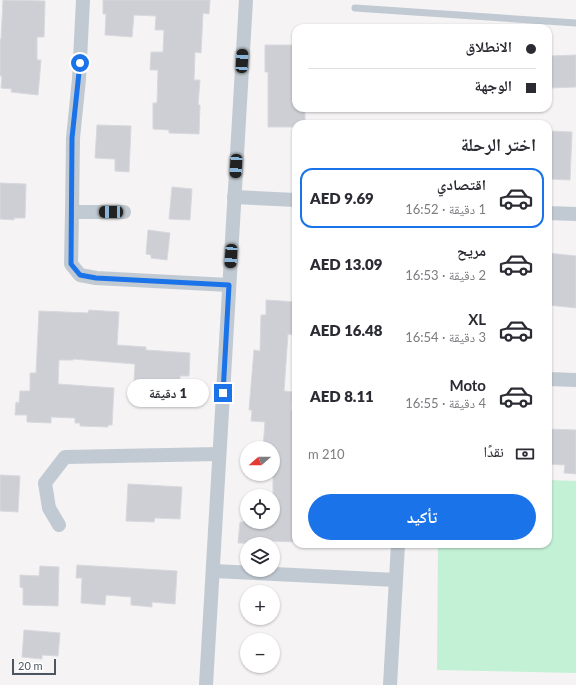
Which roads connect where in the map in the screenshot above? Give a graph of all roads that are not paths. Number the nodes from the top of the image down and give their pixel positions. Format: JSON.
{"nodes":[{"id":1,"x":83,"y":0,"type":"edge"},
{"id":2,"x":246,"y":0,"type":"edge"},
{"id":3,"x":355,"y":8,"type":"dead end"},
{"id":4,"x":576,"y":23,"type":"edge"},
{"id":5,"x":234,"y":197,"type":"junction"},
{"id":6,"x":292,"y":200,"type":"edge"},
{"id":7,"x":72,"y":212,"type":"junction"},
{"id":8,"x":124,"y":212,"type":"dead end"},
{"id":9,"x":552,"y":213,"type":"edge"},
{"id":10,"x":576,"y":214,"type":"edge"},
{"id":11,"x":229,"y":285,"type":"junction"},
{"id":12,"x":552,"y":379,"type":"edge"},
{"id":13,"x":576,"y":380,"type":"edge"},
{"id":14,"x":219,"y":454,"type":"junction"},
{"id":15,"x":59,"y":525,"type":"dead end"},
{"id":16,"x":398,"y":548,"type":"edge"},
{"id":17,"x":213,"y":571,"type":"junction"},
{"id":18,"x":396,"y":580,"type":"junction"},
{"id":19,"x":206,"y":685,"type":"edge"},
{"id":20,"x":390,"y":685,"type":"edge"}],
"edges":[{"from":1,"to":7,"type":"street"},
{"from":2,"to":5,"type":"street"},
{"from":3,"to":4,"type":"lane"},
{"from":5,"to":6,"type":"street"},
{"from":5,"to":11,"type":"street"},
{"from":7,"to":8,"type":"street"},
{"from":7,"to":11,"type":"street"},
{"from":9,"to":10,"type":"street"},
{"from":11,"to":14,"type":"street"},
{"from":12,"to":13,"type":"street"},
{"from":14,"to":15,"type":"street"},
{"from":14,"to":17,"type":"street"},
{"from":16,"to":18,"type":"street"},
{"from":17,"to":18,"type":"street"},
{"from":17,"to":19,"type":"street"},
{"from":18,"to":20,"type":"street"}]}
